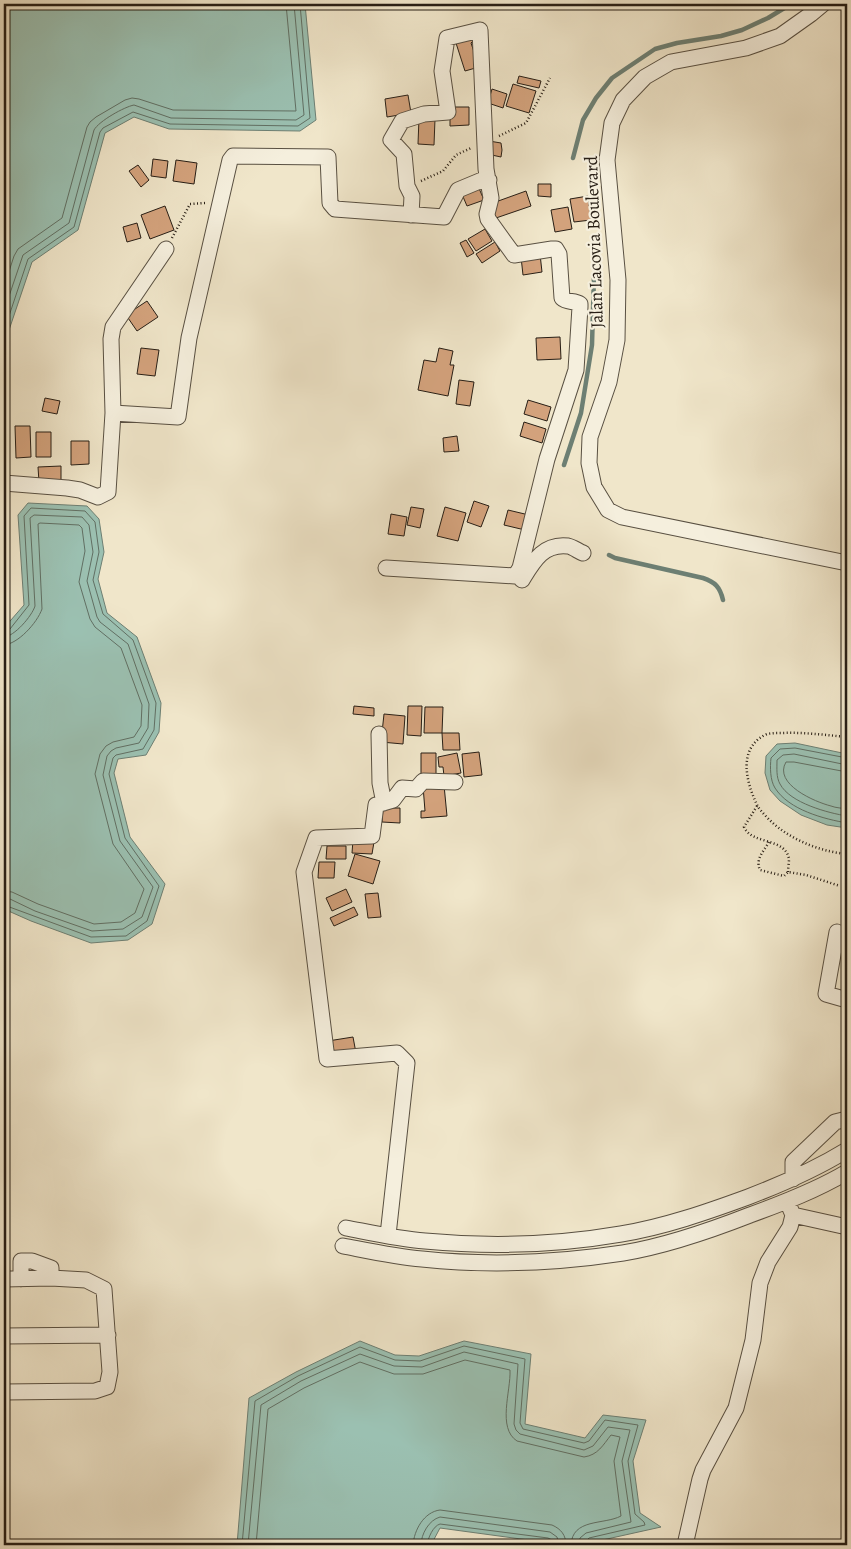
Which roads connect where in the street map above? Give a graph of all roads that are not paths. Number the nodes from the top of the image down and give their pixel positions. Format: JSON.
{"nodes":[{"id":1,"x":823,"y":4,"type":"edge"},
{"id":2,"x":489,"y":180,"type":"junction"},
{"id":3,"x":410,"y":215,"type":"junction"},
{"id":4,"x":166,"y":249,"type":"road end"},
{"id":5,"x":113,"y":413,"type":"junction"},
{"id":6,"x":4,"y":483,"type":"edge"},
{"id":7,"x":583,"y":553,"type":"dead end"},
{"id":8,"x":847,"y":563,"type":"edge"},
{"id":9,"x":386,"y":568,"type":"dead end"},
{"id":10,"x":516,"y":576,"type":"junction"},
{"id":11,"x":379,"y":734,"type":"dead end"},
{"id":12,"x":455,"y":782,"type":"dead end"},
{"id":13,"x":384,"y":803,"type":"junction"},
{"id":14,"x":837,"y":932,"type":"dead end"},
{"id":15,"x":847,"y":1000,"type":"edge"},
{"id":16,"x":847,"y":1119,"type":"edge"},
{"id":17,"x":847,"y":1150,"type":"edge"},
{"id":18,"x":847,"y":1172,"type":"edge"},
{"id":19,"x":793,"y":1179,"type":"junction"},
{"id":20,"x":790,"y":1208,"type":"junction"},
{"id":21,"x":847,"y":1227,"type":"edge"},
{"id":22,"x":346,"y":1228,"type":"dead end"},
{"id":23,"x":620,"y":1234,"type":"junction"},
{"id":24,"x":388,"y":1235,"type":"junction"},
{"id":25,"x":343,"y":1246,"type":"dead end"},
{"id":26,"x":624,"y":1252,"type":"junction"},
{"id":27,"x":4,"y":1280,"type":"edge"},
{"id":28,"x":4,"y":1336,"type":"edge"},
{"id":29,"x":108,"y":1336,"type":"junction"},
{"id":30,"x":4,"y":1392,"type":"edge"},
{"id":31,"x":685,"y":1545,"type":"edge"}],
"edges":[{"from":1,"to":8,"type":"street","name":"Jalan Lacovia Boulevard"},
{"from":2,"to":3,"type":"street"},
{"from":2,"to":3,"type":"street"},
{"from":2,"to":10,"type":"street"},
{"from":3,"to":5,"type":"street"},
{"from":4,"to":5,"type":"street"},
{"from":5,"to":6,"type":"street"},
{"from":7,"to":10,"type":"street"},
{"from":9,"to":10,"type":"street"},
{"from":11,"to":13,"type":"street"},
{"from":12,"to":13,"type":"street"},
{"from":13,"to":24,"type":"street"},
{"from":14,"to":15,"type":"street"},
{"from":16,"to":19,"type":"street"},
{"from":17,"to":19,"type":"street"},
{"from":18,"to":20,"type":"street"},
{"from":19,"to":23,"type":"street"},
{"from":20,"to":21,"type":"street"},
{"from":20,"to":26,"type":"street"},
{"from":20,"to":31,"type":"street"},
{"from":22,"to":24,"type":"street"},
{"from":23,"to":24,"type":"street"},
{"from":23,"to":26,"type":"street"},
{"from":25,"to":26,"type":"street"},
{"from":27,"to":29,"type":"street"},
{"from":28,"to":29,"type":"street"},
{"from":29,"to":30,"type":"street"}]}
